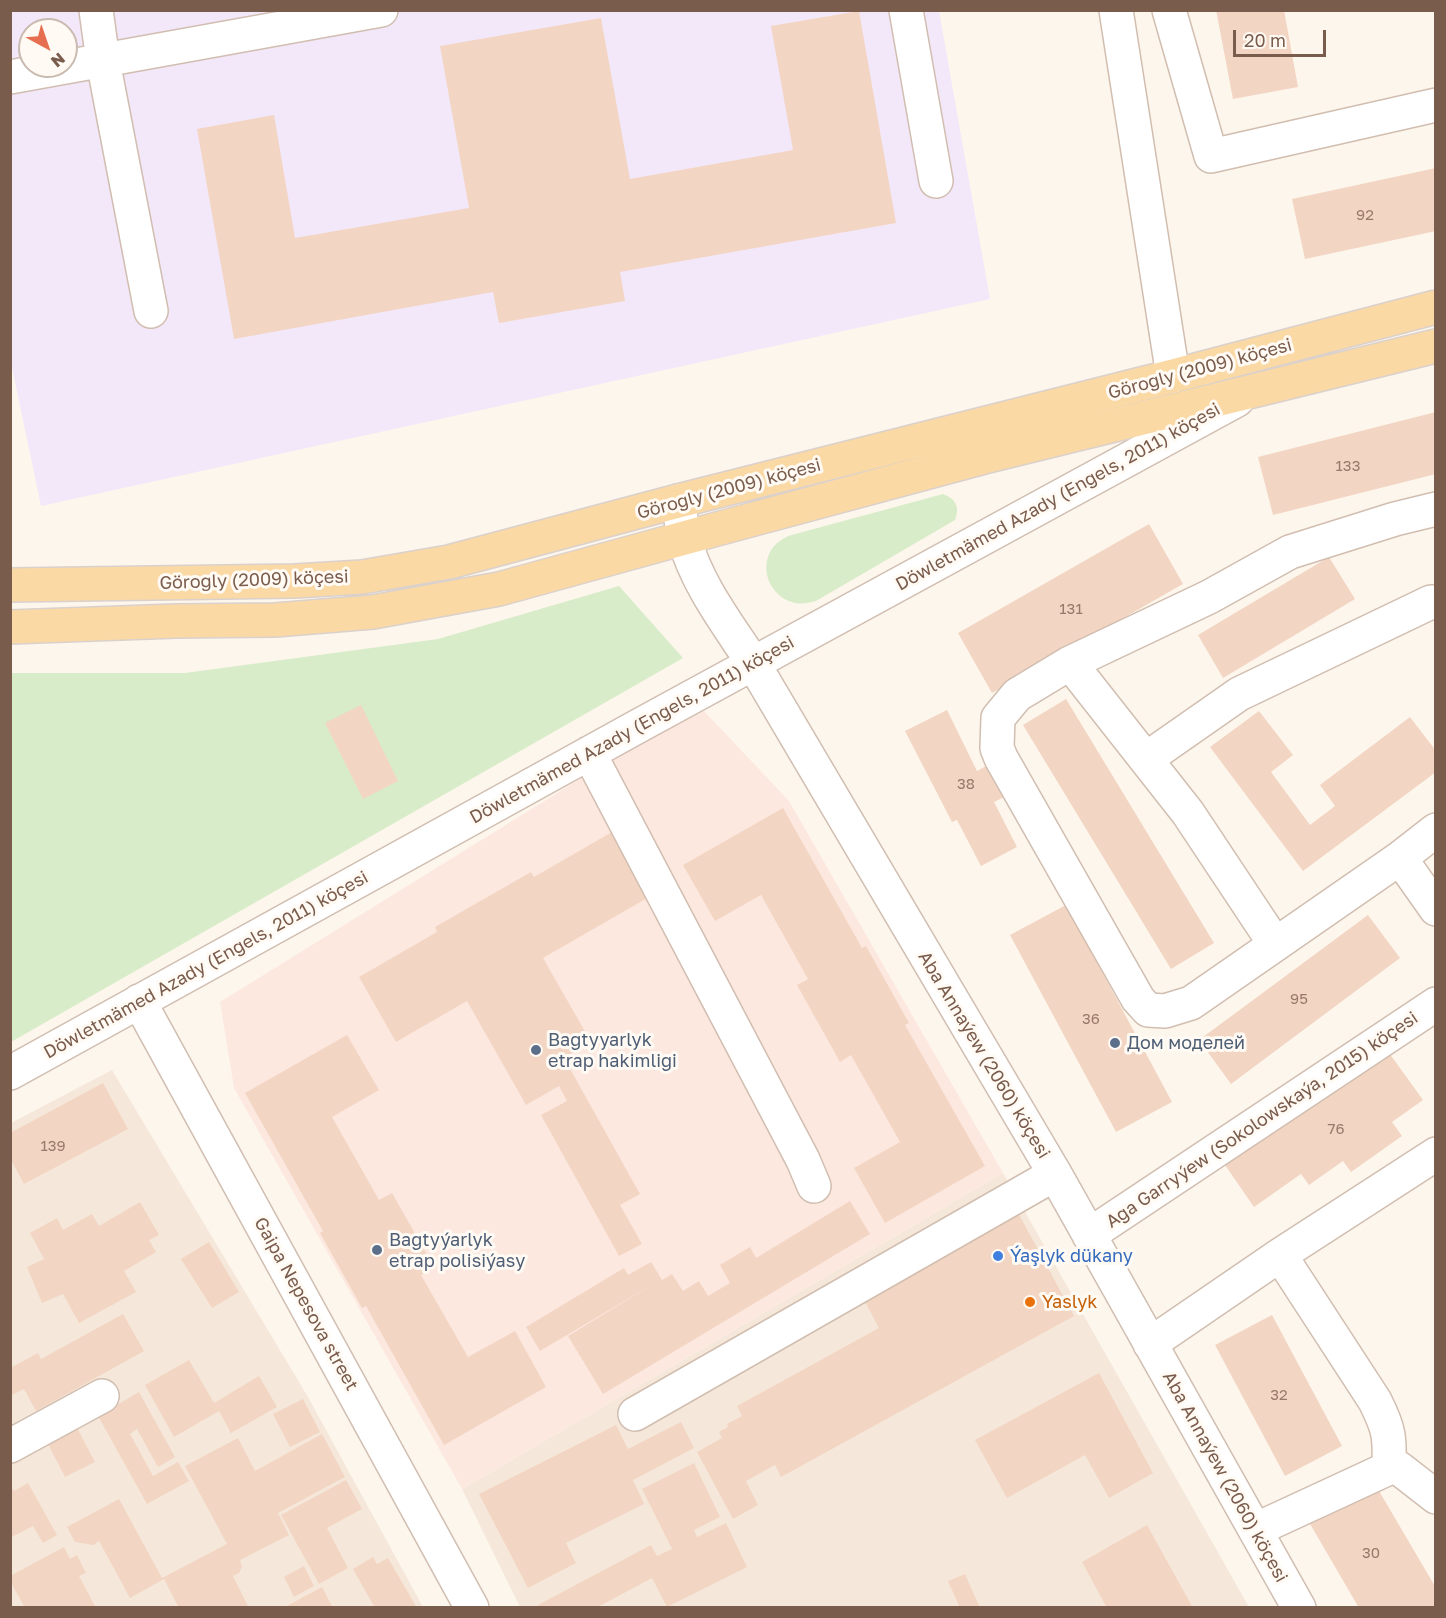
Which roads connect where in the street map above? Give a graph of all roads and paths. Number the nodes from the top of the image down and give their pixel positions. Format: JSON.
{"nodes":[{"id":1,"x":96,"y":10,"type":"edge"},
{"id":2,"x":381,"y":10,"type":"edge"},
{"id":3,"x":906,"y":10,"type":"edge"},
{"id":4,"x":1116,"y":10,"type":"edge"},
{"id":5,"x":1169,"y":10,"type":"edge"},
{"id":6,"x":103,"y":61,"type":"junction"},
{"id":7,"x":10,"y":77,"type":"edge"},
{"id":8,"x":1436,"y":105,"type":"edge"},
{"id":9,"x":936,"y":181,"type":"dead end"},
{"id":10,"x":1436,"y":307,"type":"edge"},
{"id":11,"x":151,"y":311,"type":"dead end"},
{"id":12,"x":1436,"y":346,"type":"edge"},
{"id":13,"x":1173,"y":376,"type":"junction"},
{"id":14,"x":1255,"y":390,"type":"junction"},
{"id":15,"x":678,"y":501,"type":"junction"},
{"id":16,"x":1436,"y":510,"type":"edge"},
{"id":17,"x":684,"y":538,"type":"junction"},
{"id":18,"x":10,"y":585,"type":"edge"},
{"id":19,"x":1436,"y":602,"type":"edge"},
{"id":20,"x":10,"y":627,"type":"edge"},
{"id":21,"x":753,"y":663,"type":"junction"},
{"id":22,"x":1070,"y":663,"type":"junction"},
{"id":23,"x":589,"y":753,"type":"junction"},
{"id":24,"x":1146,"y":759,"type":"junction"},
{"id":25,"x":1436,"y":830,"type":"edge"},
{"id":26,"x":1400,"y":858,"type":"junction"},
{"id":27,"x":1436,"y":909,"type":"edge"},
{"id":28,"x":1275,"y":944,"type":"junction"},
{"id":29,"x":140,"y":1001,"type":"junction"},
{"id":30,"x":1436,"y":1004,"type":"edge"},
{"id":31,"x":10,"y":1073,"type":"edge"},
{"id":32,"x":1434,"y":1160,"type":"edge"},
{"id":33,"x":1055,"y":1174,"type":"junction"},
{"id":34,"x":814,"y":1186,"type":"dead end"},
{"id":35,"x":1089,"y":1235,"type":"junction"},
{"id":36,"x":1280,"y":1255,"type":"junction"},
{"id":37,"x":1150,"y":1344,"type":"junction"},
{"id":38,"x":102,"y":1396,"type":"dead end"},
{"id":39,"x":635,"y":1414,"type":"dead end"},
{"id":40,"x":10,"y":1446,"type":"edge"},
{"id":41,"x":1389,"y":1468,"type":"junction"},
{"id":42,"x":1436,"y":1497,"type":"edge"},
{"id":43,"x":1255,"y":1530,"type":"junction"},
{"id":44,"x":472,"y":1608,"type":"edge"},
{"id":45,"x":1299,"y":1608,"type":"edge"}],
"edges":[{"from":1,"to":6,"type":"street"},
{"from":2,"to":6,"type":"street"},
{"from":3,"to":9,"type":"street"},
{"from":4,"to":13,"type":"street"},
{"from":5,"to":8,"type":"street"},
{"from":6,"to":7,"type":"street"},
{"from":6,"to":11,"type":"street"},
{"from":10,"to":13,"type":"main road","name":"Görogly (2009) köçesi"},
{"from":12,"to":14,"type":"main road","name":"Görogly (2009) köçesi"},
{"from":13,"to":15,"type":"main road","name":"Görogly (2009) köçesi"},
{"from":14,"to":17,"type":"main road","name":"Görogly (2009) köçesi"},
{"from":14,"to":21,"type":"street","name":"Döwletmämed Azady (Engels, 2011) köçesi"},
{"from":15,"to":17,"type":"street","name":"Aba Annaýew (2060) köçesi"},
{"from":15,"to":18,"type":"main road","name":"Görogly (2009) köçesi"},
{"from":16,"to":22,"type":"street"},
{"from":17,"to":20,"type":"main road","name":"Görogly (2009) köçesi"},
{"from":17,"to":21,"type":"street","name":"Aba Annaýew (2060) köçesi"},
{"from":19,"to":24,"type":"street"},
{"from":21,"to":23,"type":"street","name":"Döwletmämed Azady (Engels, 2011) köçesi"},
{"from":21,"to":33,"type":"street","name":"Aba Annaýew (2060) köçesi"},
{"from":22,"to":24,"type":"street"},
{"from":22,"to":28,"type":"street"},
{"from":23,"to":29,"type":"street","name":"Döwletmämed Azady (Engels, 2011) köçesi"},
{"from":23,"to":34,"type":"street"},
{"from":24,"to":28,"type":"street"},
{"from":25,"to":26,"type":"street"},
{"from":26,"to":27,"type":"street"},
{"from":26,"to":28,"type":"street"},
{"from":29,"to":31,"type":"street","name":"Döwletmämed Azady (Engels, 2011) köçesi"},
{"from":29,"to":44,"type":"street","name":"Gaipa Nepesova street"},
{"from":30,"to":35,"type":"street","name":"Aga Garryýew (Sokolowskaýa, 2015) köçesi"},
{"from":32,"to":36,"type":"street"},
{"from":33,"to":35,"type":"street","name":"Aba Annaýew (2060) köçesi"},
{"from":33,"to":39,"type":"street"},
{"from":35,"to":37,"type":"street","name":"Aba Annaýew (2060) köçesi"},
{"from":36,"to":37,"type":"street"},
{"from":36,"to":41,"type":"street"},
{"from":37,"to":43,"type":"street","name":"Aba Annaýew (2060) köçesi"},
{"from":38,"to":40,"type":"street"},
{"from":41,"to":42,"type":"street"},
{"from":41,"to":43,"type":"street"},
{"from":43,"to":45,"type":"street","name":"Aba Annaýew (2060) köçesi"}]}
